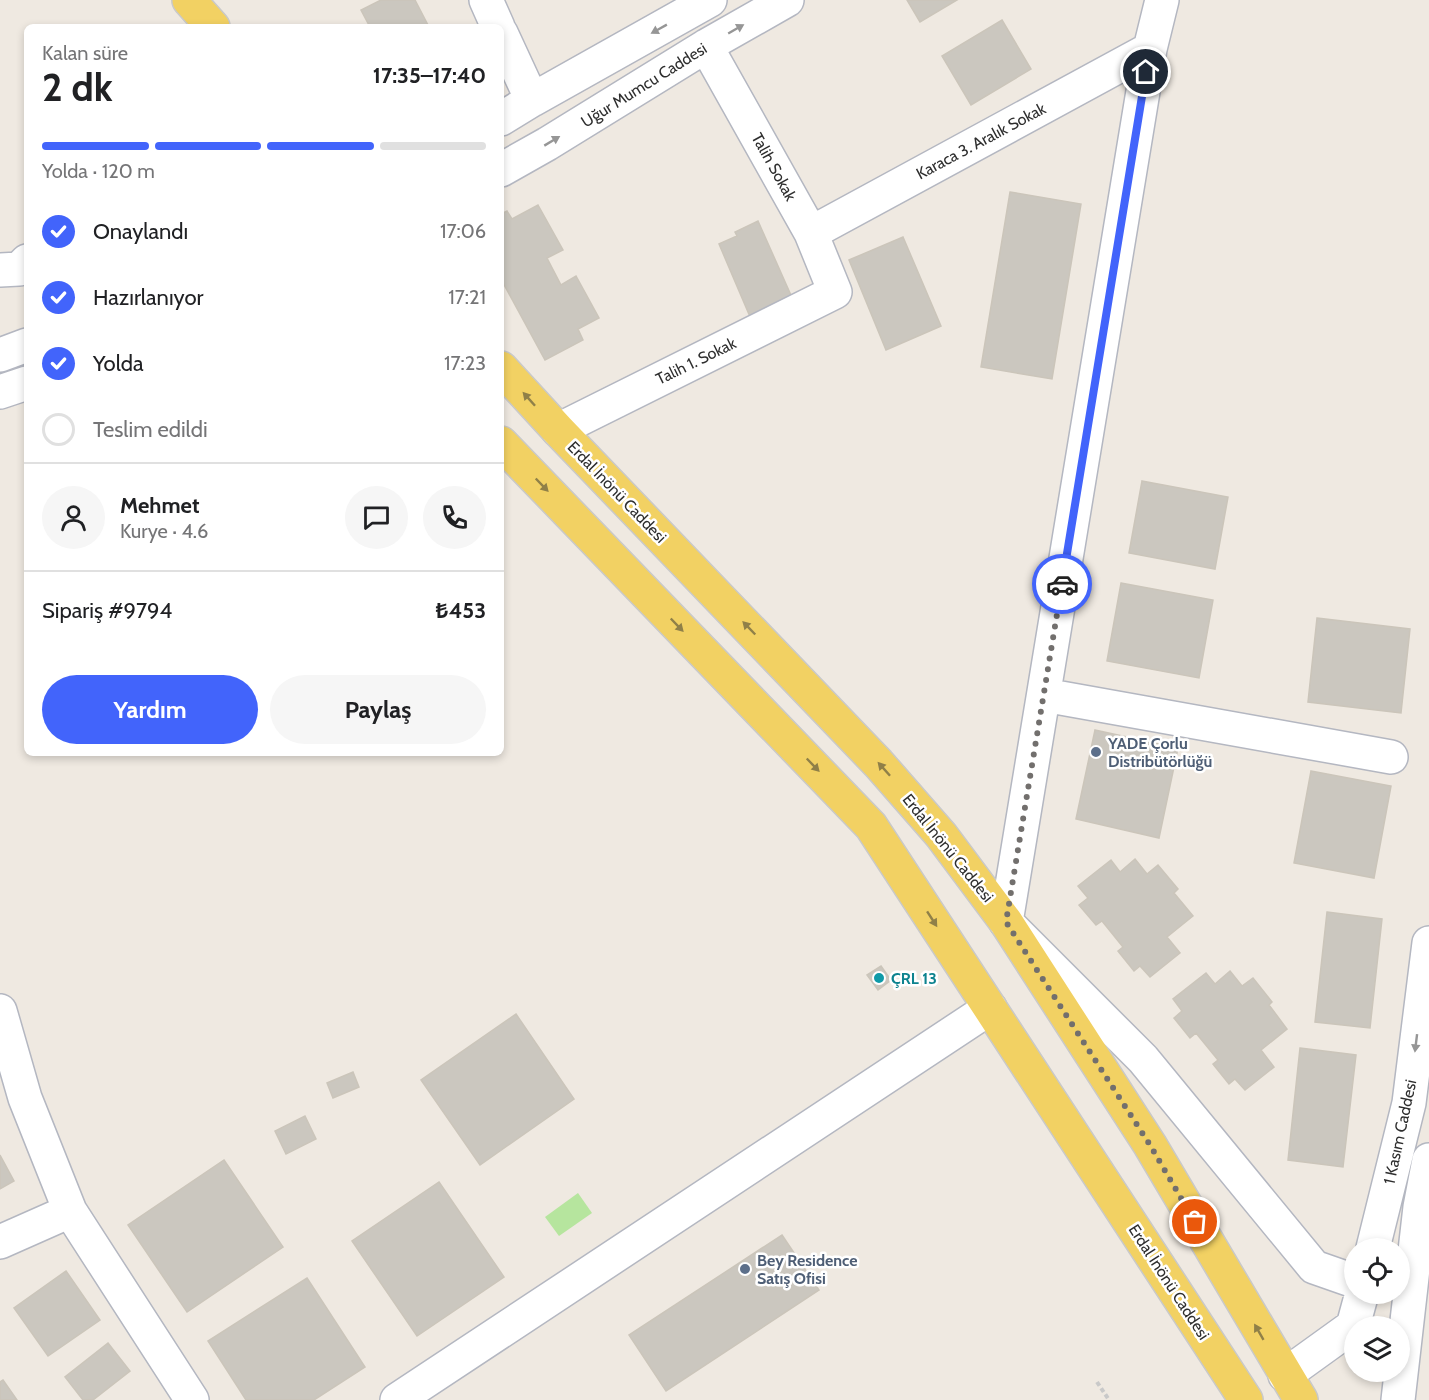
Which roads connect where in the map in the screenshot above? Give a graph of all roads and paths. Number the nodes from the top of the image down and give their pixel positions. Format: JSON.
{"nodes":[{"id":1,"x":189,"y":0,"type":"edge"},
{"id":2,"x":486,"y":0,"type":"edge"},
{"id":3,"x":710,"y":0,"type":"edge"},
{"id":4,"x":787,"y":0,"type":"edge"},
{"id":5,"x":1162,"y":0,"type":"edge"},
{"id":6,"x":210,"y":24,"type":"edge"},
{"id":7,"x":497,"y":24,"type":"edge"},
{"id":8,"x":504,"y":39,"type":"edge"},
{"id":9,"x":706,"y":46,"type":"junction"},
{"id":10,"x":1150,"y":50,"type":"junction"},
{"id":11,"x":532,"y":100,"type":"junction"},
{"id":12,"x":504,"y":117,"type":"edge"},
{"id":13,"x":504,"y":169,"type":"edge"},
{"id":14,"x":811,"y":233,"type":"junction"},
{"id":15,"x":24,"y":264,"type":"edge"},
{"id":16,"x":0,"y":270,"type":"edge"},
{"id":17,"x":835,"y":292,"type":"joint"},
{"id":18,"x":24,"y":346,"type":"edge"},
{"id":19,"x":0,"y":356,"type":"edge"},
{"id":20,"x":504,"y":371,"type":"edge"},
{"id":21,"x":24,"y":384,"type":"edge"},
{"id":22,"x":0,"y":392,"type":"edge"},
{"id":23,"x":558,"y":430,"type":"junction"},
{"id":24,"x":504,"y":446,"type":"edge"},
{"id":25,"x":1044,"y":694,"type":"junction"},
{"id":26,"x":1391,"y":757,"type":"dead end"},
{"id":27,"x":1006,"y":922,"type":"junction"},
{"id":28,"x":1429,"y":943,"type":"edge"},
{"id":29,"x":990,"y":1008,"type":"junction"},
{"id":30,"x":0,"y":1011,"type":"edge"},
{"id":31,"x":12,"y":1103,"type":"edge"},
{"id":32,"x":1428,"y":1171,"type":"edge"},
{"id":33,"x":1389,"y":1186,"type":"junction"},
{"id":34,"x":70,"y":1211,"type":"junction"},
{"id":35,"x":1376,"y":1238,"type":"edge"},
{"id":36,"x":0,"y":1242,"type":"edge"},
{"id":37,"x":1344,"y":1278,"type":"edge"},
{"id":38,"x":1359,"y":1304,"type":"edge"},
{"id":39,"x":1097,"y":1382,"type":"dead end"},
{"id":40,"x":1293,"y":1388,"type":"edge"},
{"id":41,"x":192,"y":1400,"type":"edge"},
{"id":42,"x":397,"y":1400,"type":"edge"},
{"id":43,"x":1109,"y":1400,"type":"edge"},
{"id":44,"x":1246,"y":1400,"type":"edge"},
{"id":45,"x":1398,"y":1400,"type":"edge"}],
"edges":[{"from":1,"to":6,"type":"main road"},
{"from":2,"to":7,"type":"street"},
{"from":3,"to":11,"type":"street","one_way":true},
{"from":9,"to":4,"type":"street","name":"Uğur Mumcu Caddesi","one_way":true},
{"from":5,"to":10,"type":"street"},
{"from":8,"to":11,"type":"street"},
{"from":13,"to":9,"type":"street","name":"Uğur Mumcu Caddesi","one_way":true},
{"from":9,"to":14,"type":"street","name":"Talih Sokak"},
{"from":10,"to":14,"type":"street","name":"Karaca 3. Aralık Sokak"},
{"from":10,"to":25,"type":"street"},
{"from":11,"to":12,"type":"street"},
{"from":14,"to":17,"type":"street","name":"Talih Sokak"},
{"from":15,"to":16,"type":"street"},
{"from":17,"to":23,"type":"street","name":"Talih 1. Sokak"},
{"from":18,"to":19,"type":"street"},
{"from":23,"to":20,"type":"main road","name":"Erdal İnönü Caddesi","one_way":true},
{"from":21,"to":22,"type":"street"},
{"from":27,"to":23,"type":"main road","name":"Erdal İnönü Caddesi","one_way":true},
{"from":24,"to":29,"type":"main road","name":"Erdal İnönü Caddesi","one_way":true},
{"from":25,"to":26,"type":"street"},
{"from":25,"to":27,"type":"street"},
{"from":27,"to":37,"type":"street"},
{"from":40,"to":27,"type":"main road","name":"Erdal İnönü Caddesi","one_way":true},
{"from":28,"to":33,"type":"street","name":"1 Kasım Caddesi","one_way":true},
{"from":29,"to":42,"type":"street"},
{"from":29,"to":44,"type":"main road","name":"Erdal İnönü Caddesi"},
{"from":30,"to":31,"type":"street"},
{"from":31,"to":34,"type":"street"},
{"from":32,"to":33,"type":"street"},
{"from":32,"to":45,"type":"street"},
{"from":33,"to":35,"type":"street","name":"1 Kasım Caddesi"},
{"from":34,"to":36,"type":"street"},
{"from":34,"to":41,"type":"street"},
{"from":38,"to":40,"type":"street"},
{"from":39,"to":43,"type":"path"}]}
